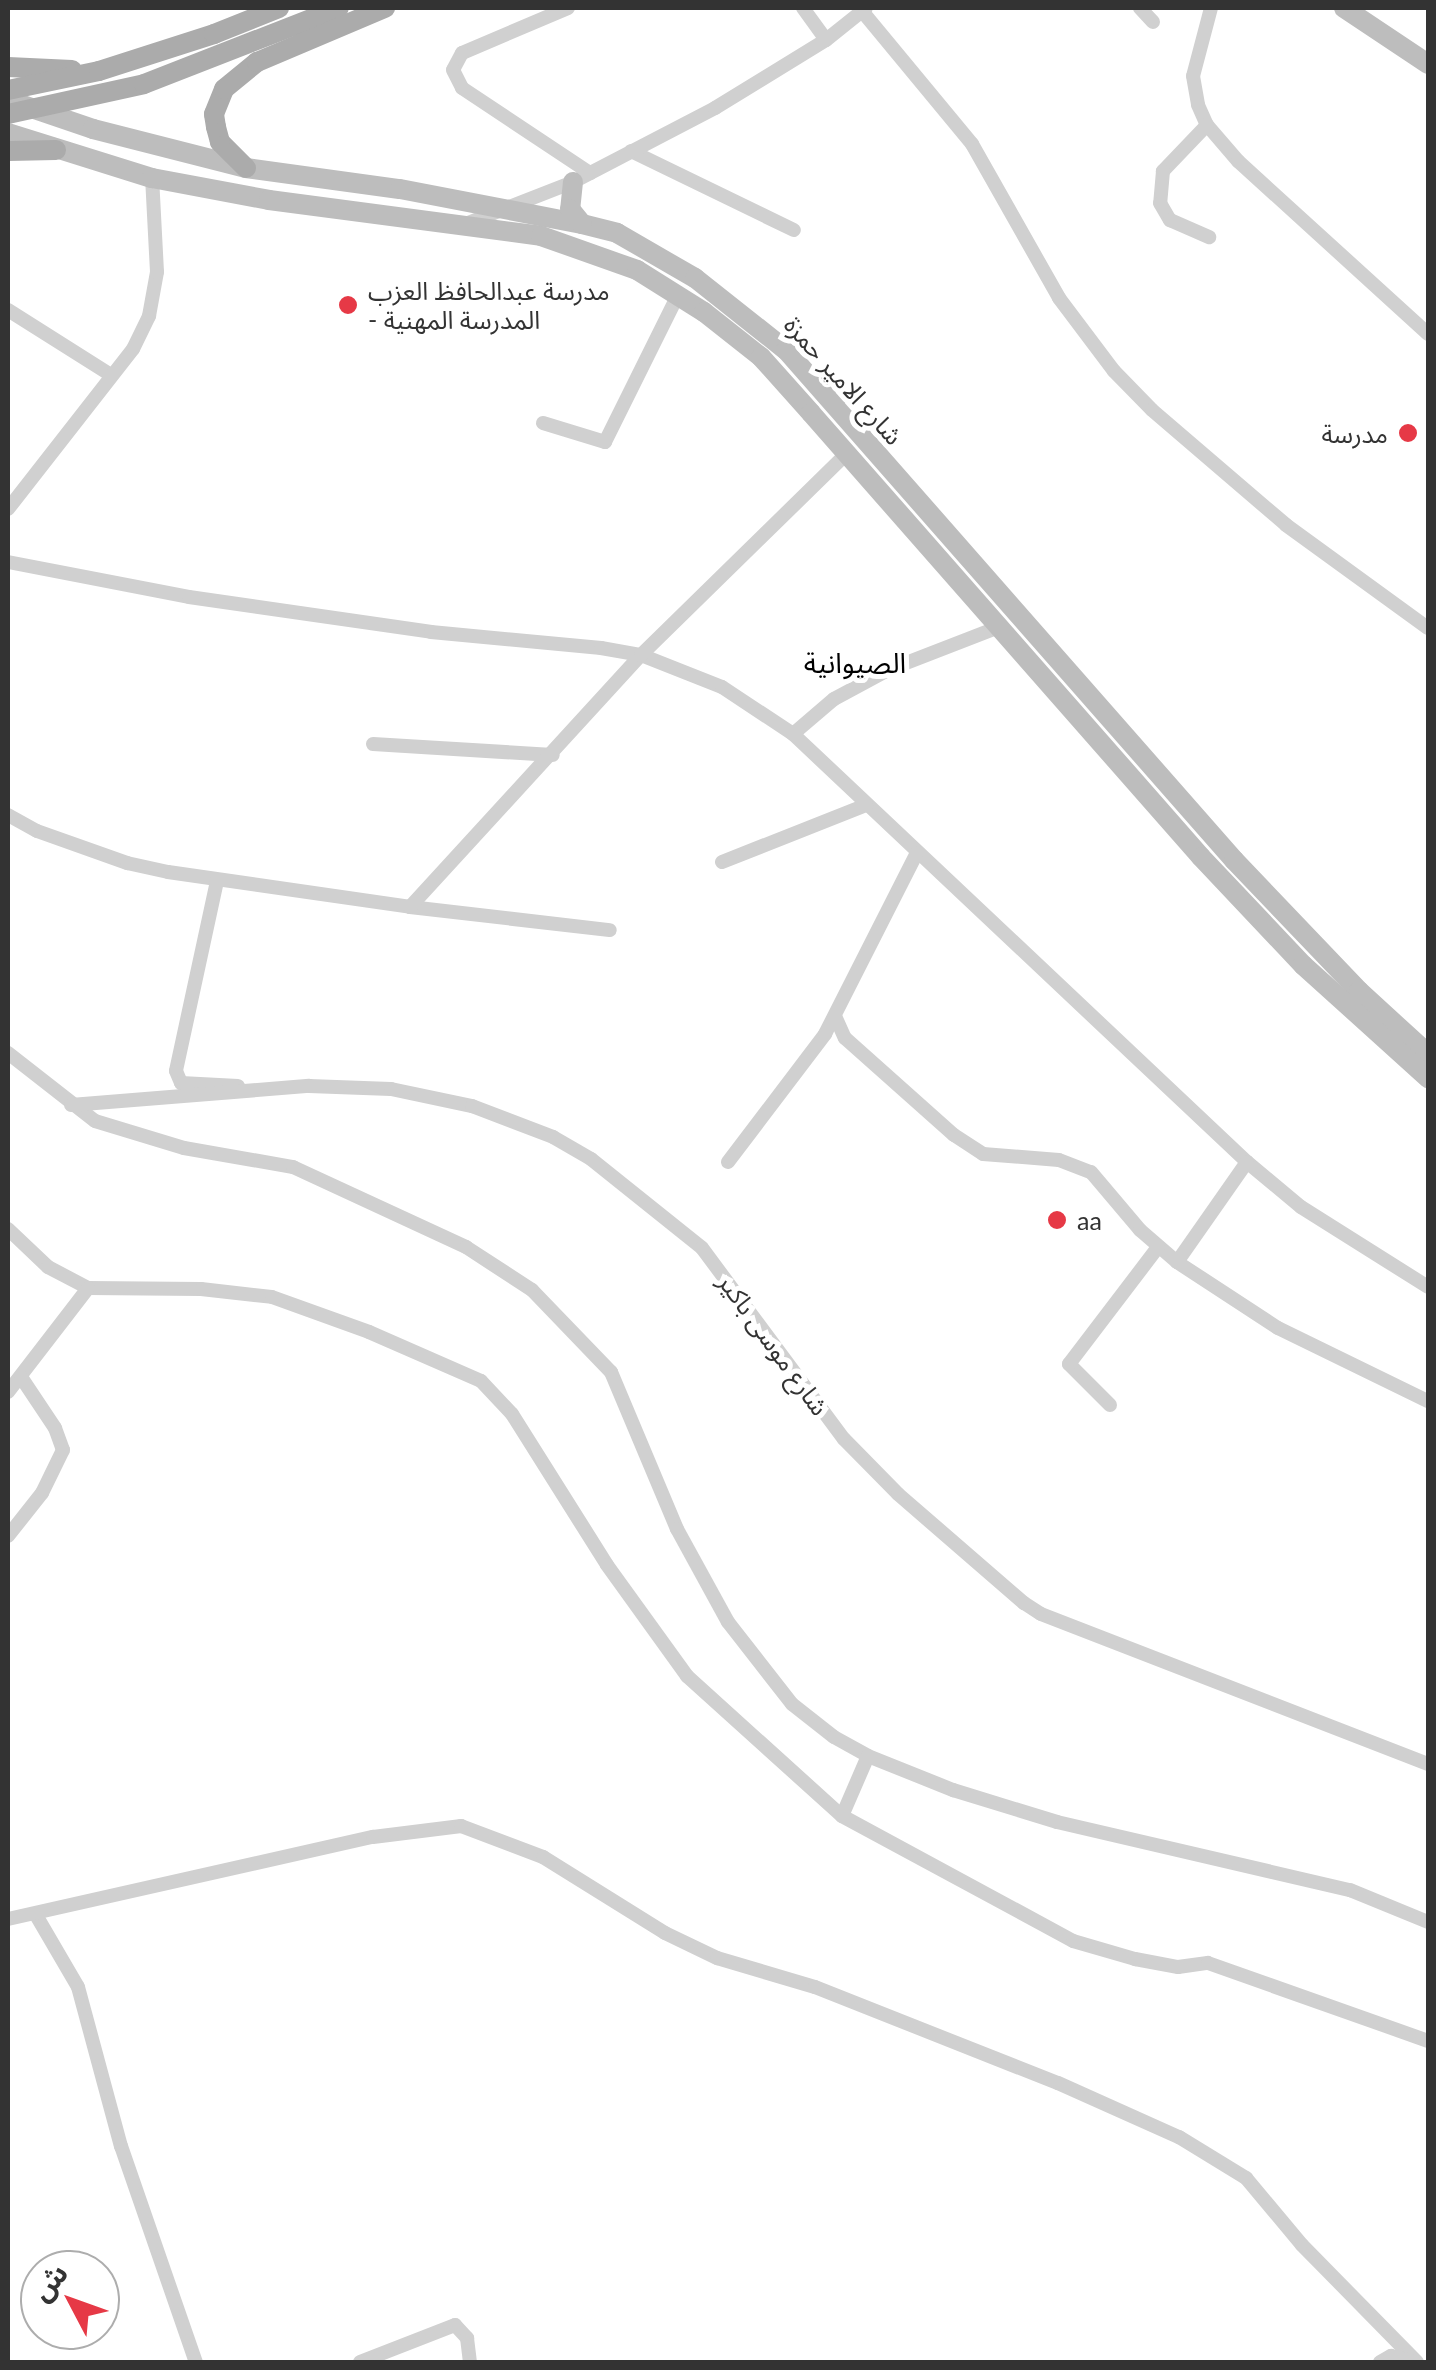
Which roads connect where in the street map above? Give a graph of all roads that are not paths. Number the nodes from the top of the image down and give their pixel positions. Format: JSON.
{"nodes":[{"id":1,"x":279,"y":8,"type":"edge"},
{"id":2,"x":339,"y":8,"type":"edge"},
{"id":3,"x":385,"y":8,"type":"edge"},
{"id":4,"x":568,"y":8,"type":"edge"},
{"id":5,"x":803,"y":8,"type":"edge"},
{"id":6,"x":1140,"y":8,"type":"edge"},
{"id":7,"x":1211,"y":8,"type":"edge"},
{"id":8,"x":1344,"y":8,"type":"edge"},
{"id":9,"x":864,"y":9,"type":"edge"},
{"id":10,"x":1153,"y":22,"type":"dead end"},
{"id":11,"x":826,"y":40,"type":"junction"},
{"id":12,"x":1428,"y":64,"type":"edge"},
{"id":13,"x":8,"y":66,"type":"edge"},
{"id":14,"x":98,"y":71,"type":"junction"},
{"id":15,"x":12,"y":93,"type":"edge"},
{"id":16,"x":8,"y":114,"type":"edge"},
{"id":17,"x":1207,"y":124,"type":"junction"},
{"id":18,"x":8,"y":132,"type":"edge"},
{"id":19,"x":56,"y":150,"type":"junction"},
{"id":20,"x":8,"y":151,"type":"edge"},
{"id":21,"x":631,"y":151,"type":"junction"},
{"id":22,"x":246,"y":168,"type":"junction"},
{"id":23,"x":581,"y":177,"type":"junction"},
{"id":24,"x":152,"y":178,"type":"junction"},
{"id":25,"x":400,"y":189,"type":"junction"},
{"id":26,"x":507,"y":207,"type":"junction"},
{"id":27,"x":396,"y":215,"type":"junction"},
{"id":28,"x":468,"y":222,"type":"junction"},
{"id":29,"x":582,"y":224,"type":"junction"},
{"id":30,"x":794,"y":230,"type":"dead end"},
{"id":31,"x":1209,"y":237,"type":"dead end"},
{"id":32,"x":678,"y":295,"type":"junction"},
{"id":33,"x":8,"y":310,"type":"edge"},
{"id":34,"x":1428,"y":334,"type":"edge"},
{"id":35,"x":112,"y":375,"type":"junction"},
{"id":36,"x":543,"y":423,"type":"dead end"},
{"id":37,"x":847,"y":453,"type":"junction"},
{"id":38,"x":8,"y":508,"type":"edge"},
{"id":39,"x":8,"y":562,"type":"edge"},
{"id":40,"x":999,"y":627,"type":"junction"},
{"id":41,"x":1428,"y":628,"type":"edge"},
{"id":42,"x":641,"y":655,"type":"junction"},
{"id":43,"x":793,"y":734,"type":"junction"},
{"id":44,"x":373,"y":744,"type":"dead end"},
{"id":45,"x":553,"y":755,"type":"junction"},
{"id":46,"x":866,"y":805,"type":"junction"},
{"id":47,"x":8,"y":814,"type":"edge"},
{"id":48,"x":917,"y":853,"type":"junction"},
{"id":49,"x":722,"y":862,"type":"dead end"},
{"id":50,"x":217,"y":881,"type":"junction"},
{"id":51,"x":410,"y":908,"type":"junction"},
{"id":52,"x":610,"y":930,"type":"dead end"},
{"id":53,"x":835,"y":1016,"type":"junction"},
{"id":54,"x":8,"y":1053,"type":"edge"},
{"id":55,"x":1428,"y":1054,"type":"edge"},
{"id":56,"x":1428,"y":1078,"type":"edge"},
{"id":57,"x":256,"y":1091,"type":"junction"},
{"id":58,"x":70,"y":1106,"type":"junction"},
{"id":59,"x":728,"y":1162,"type":"dead end"},
{"id":60,"x":1248,"y":1162,"type":"junction"},
{"id":61,"x":8,"y":1229,"type":"edge"},
{"id":62,"x":1158,"y":1248,"type":"junction"},
{"id":63,"x":1177,"y":1262,"type":"junction"},
{"id":64,"x":88,"y":1288,"type":"junction"},
{"id":65,"x":1428,"y":1288,"type":"edge"},
{"id":66,"x":21,"y":1377,"type":"junction"},
{"id":67,"x":8,"y":1392,"type":"edge"},
{"id":68,"x":1428,"y":1401,"type":"edge"},
{"id":69,"x":1110,"y":1405,"type":"dead end"},
{"id":70,"x":8,"y":1536,"type":"edge"},
{"id":71,"x":868,"y":1756,"type":"junction"},
{"id":72,"x":1428,"y":1764,"type":"edge"},
{"id":73,"x":842,"y":1816,"type":"junction"},
{"id":74,"x":36,"y":1915,"type":"junction"},
{"id":75,"x":8,"y":1919,"type":"edge"},
{"id":76,"x":1428,"y":1922,"type":"edge"},
{"id":77,"x":1428,"y":2041,"type":"edge"},
{"id":78,"x":196,"y":2362,"type":"edge"},
{"id":79,"x":360,"y":2362,"type":"edge"},
{"id":80,"x":470,"y":2362,"type":"edge"},
{"id":81,"x":1380,"y":2362,"type":"edge"}],
"edges":[{"from":1,"to":14,"type":"main road"},
{"from":2,"to":16,"type":"main road"},
{"from":3,"to":22,"type":"main road"},
{"from":4,"to":23,"type":"street"},
{"from":5,"to":11,"type":"street"},
{"from":6,"to":10,"type":"street"},
{"from":7,"to":17,"type":"street"},
{"from":8,"to":12,"type":"main road"},
{"from":9,"to":11,"type":"street"},
{"from":9,"to":41,"type":"street"},
{"from":11,"to":21,"type":"street"},
{"from":13,"to":14,"type":"main road"},
{"from":14,"to":15,"type":"main road"},
{"from":15,"to":22,"type":"main road","name":"شارع الامير حمزة"},
{"from":17,"to":31,"type":"street"},
{"from":17,"to":34,"type":"street"},
{"from":18,"to":19,"type":"main road","name":"شارع الامير حمزة"},
{"from":19,"to":20,"type":"main road"},
{"from":19,"to":24,"type":"main road","name":"شارع الامير حمزة"},
{"from":21,"to":23,"type":"street"},
{"from":21,"to":30,"type":"street"},
{"from":22,"to":25,"type":"main road","name":"شارع الامير حمزة"},
{"from":23,"to":26,"type":"street"},
{"from":23,"to":29,"type":"main road"},
{"from":24,"to":27,"type":"main road","name":"شارع الامير حمزة"},
{"from":24,"to":35,"type":"street"},
{"from":25,"to":26,"type":"main road","name":"شارع الامير حمزة"},
{"from":25,"to":27,"type":"main road"},
{"from":26,"to":28,"type":"street"},
{"from":26,"to":29,"type":"main road","name":"شارع الامير حمزة"},
{"from":27,"to":28,"type":"main road","name":"شارع الامير حمزة"},
{"from":28,"to":32,"type":"main road","name":"شارع الامير حمزة"},
{"from":29,"to":55,"type":"main road","name":"شارع الامير حمزة"},
{"from":32,"to":36,"type":"street"},
{"from":32,"to":37,"type":"main road","name":"شارع الامير حمزة"},
{"from":33,"to":35,"type":"street"},
{"from":35,"to":38,"type":"street"},
{"from":37,"to":40,"type":"main road","name":"شارع الامير حمزة"},
{"from":37,"to":42,"type":"street"},
{"from":39,"to":42,"type":"street"},
{"from":40,"to":43,"type":"street"},
{"from":40,"to":56,"type":"main road","name":"شارع الامير حمزة"},
{"from":42,"to":43,"type":"street"},
{"from":42,"to":45,"type":"street"},
{"from":43,"to":46,"type":"street"},
{"from":44,"to":45,"type":"street"},
{"from":45,"to":51,"type":"street"},
{"from":46,"to":48,"type":"street"},
{"from":46,"to":49,"type":"street"},
{"from":47,"to":50,"type":"street"},
{"from":48,"to":53,"type":"street"},
{"from":48,"to":60,"type":"street"},
{"from":50,"to":51,"type":"street"},
{"from":50,"to":57,"type":"street"},
{"from":51,"to":52,"type":"street"},
{"from":53,"to":59,"type":"street"},
{"from":53,"to":62,"type":"street"},
{"from":54,"to":58,"type":"street"},
{"from":57,"to":58,"type":"street","name":"شارع موسى باكير"},
{"from":57,"to":72,"type":"street","name":"شارع موسى باكير"},
{"from":58,"to":71,"type":"street"},
{"from":60,"to":63,"type":"street"},
{"from":60,"to":65,"type":"street"},
{"from":61,"to":64,"type":"street"},
{"from":62,"to":63,"type":"street"},
{"from":62,"to":69,"type":"street"},
{"from":63,"to":68,"type":"street"},
{"from":64,"to":66,"type":"street"},
{"from":64,"to":73,"type":"street"},
{"from":66,"to":67,"type":"street"},
{"from":66,"to":70,"type":"street"},
{"from":71,"to":73,"type":"street"},
{"from":71,"to":76,"type":"street"},
{"from":73,"to":77,"type":"street"},
{"from":74,"to":75,"type":"street"},
{"from":74,"to":78,"type":"street"},
{"from":74,"to":81,"type":"street"},
{"from":79,"to":80,"type":"street"}]}
